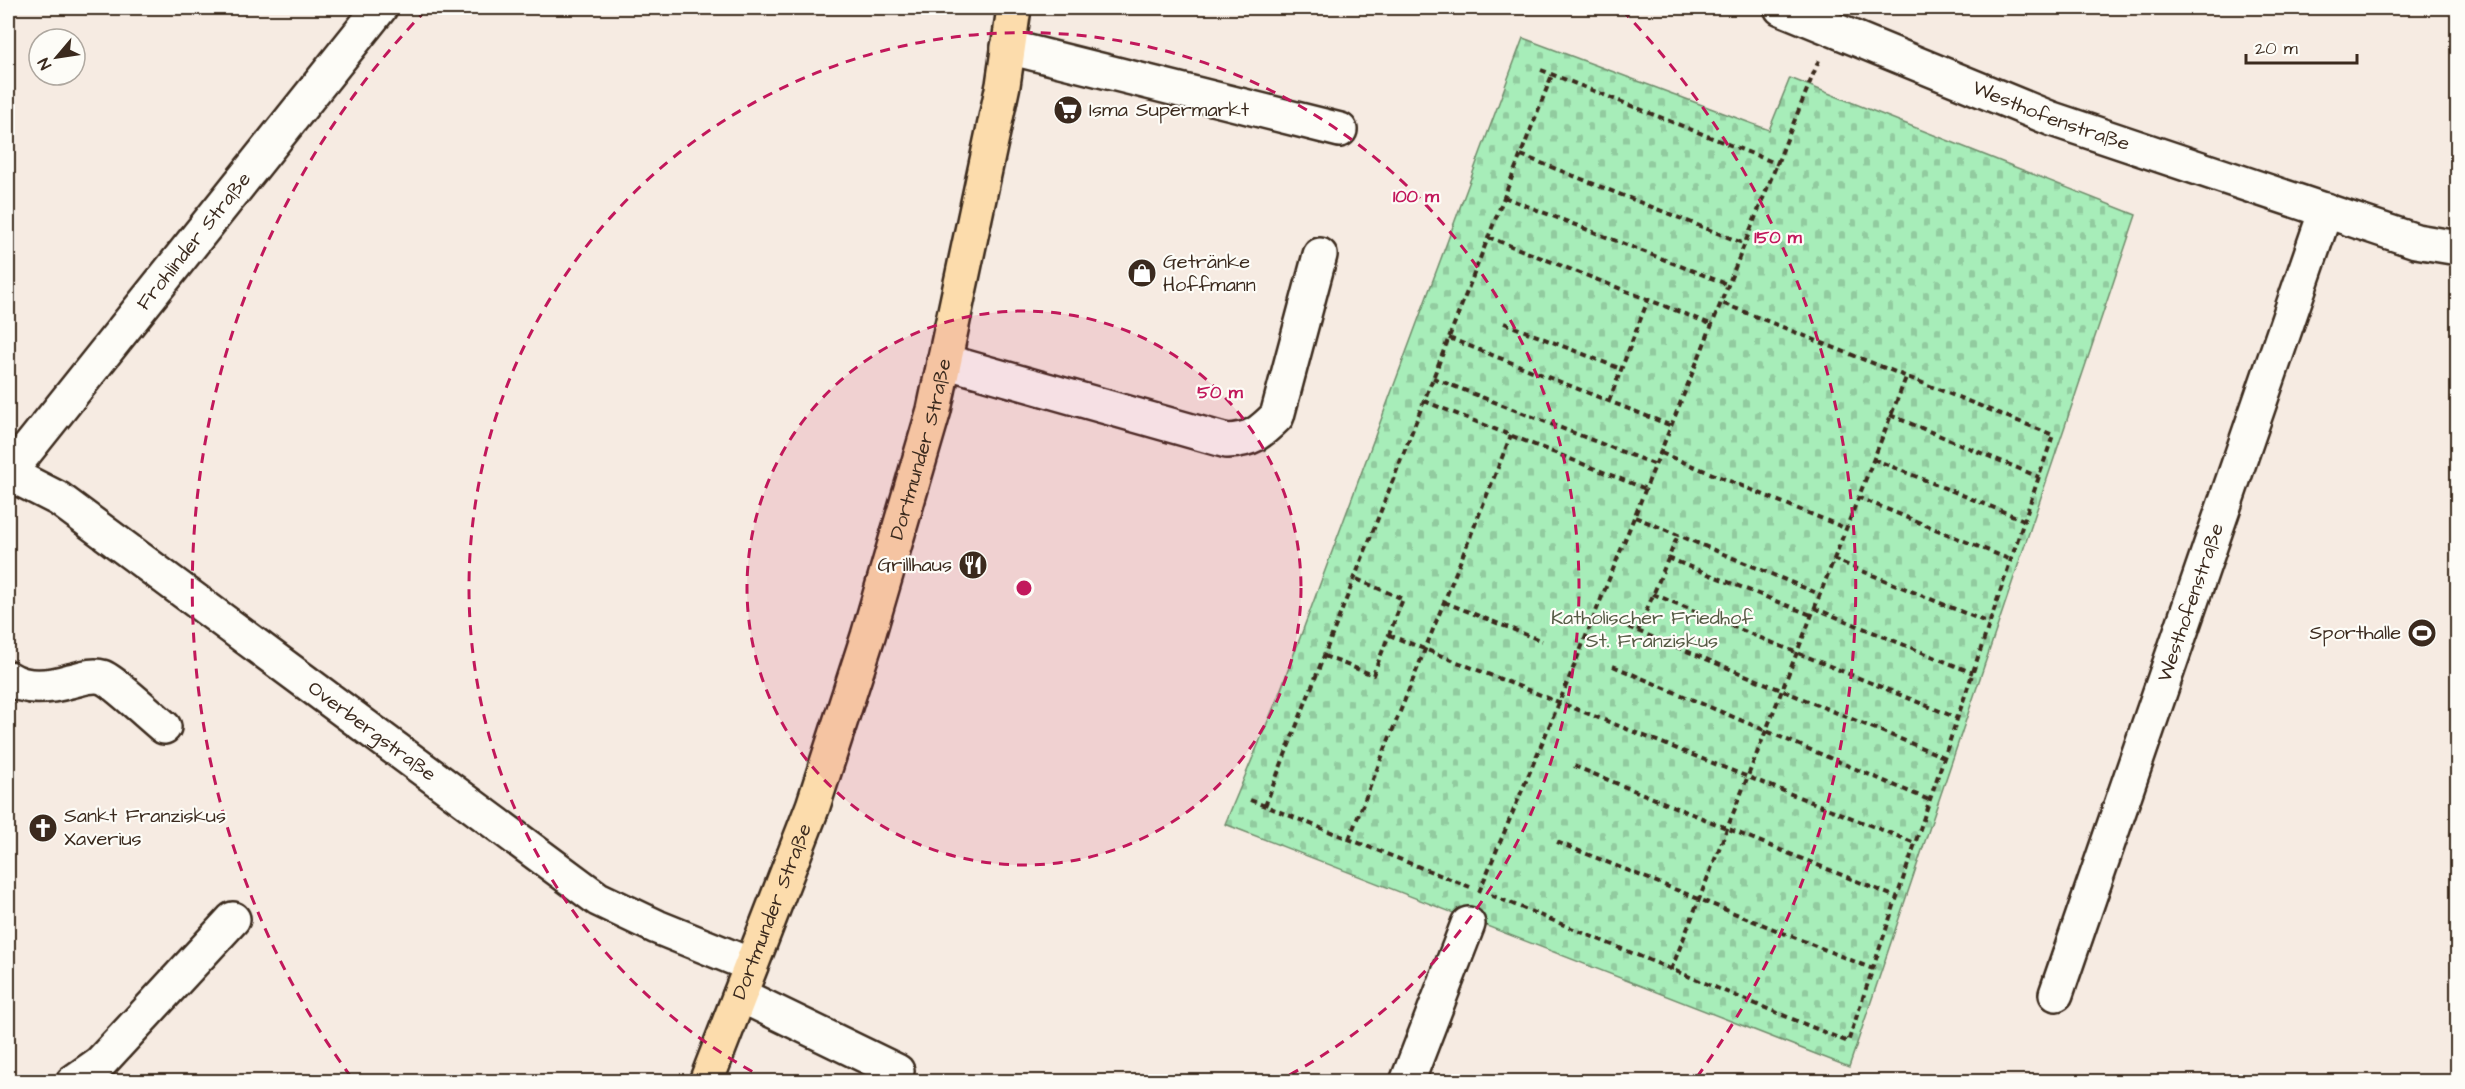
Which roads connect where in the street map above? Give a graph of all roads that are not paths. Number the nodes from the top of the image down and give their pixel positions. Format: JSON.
{"nodes":[{"id":1,"x":380,"y":8,"type":"edge"},
{"id":2,"x":1014,"y":8,"type":"edge"},
{"id":3,"x":1781,"y":8,"type":"edge"},
{"id":4,"x":1008,"y":47,"type":"junction"},
{"id":5,"x":1340,"y":130,"type":"dead end"},
{"id":6,"x":2326,"y":210,"type":"junction"},
{"id":7,"x":2457,"y":248,"type":"edge"},
{"id":8,"x":1320,"y":255,"type":"dead end"},
{"id":9,"x":944,"y":361,"type":"junction"},
{"id":10,"x":8,"y":473,"type":"edge"},
{"id":11,"x":8,"y":678,"type":"edge"},
{"id":12,"x":164,"y":727,"type":"dead end"},
{"id":13,"x":233,"y":919,"type":"dead end"},
{"id":14,"x":1468,"y":924,"type":"road end"},
{"id":15,"x":746,"y":980,"type":"junction"},
{"id":16,"x":2056,"y":994,"type":"dead end"},
{"id":17,"x":897,"y":1071,"type":"dead end"},
{"id":18,"x":73,"y":1082,"type":"edge"},
{"id":19,"x":706,"y":1082,"type":"edge"},
{"id":20,"x":1407,"y":1082,"type":"edge"}],
"edges":[{"from":1,"to":10,"type":"street","name":"Frohlinder Straße"},
{"from":2,"to":4,"type":"main road","name":"Dortmunder Straße"},
{"from":3,"to":6,"type":"street","name":"Westhofenstraße"},
{"from":4,"to":5,"type":"street"},
{"from":4,"to":9,"type":"main road","name":"Dortmunder Straße"},
{"from":6,"to":7,"type":"street","name":"Westhofenstraße"},
{"from":6,"to":16,"type":"street","name":"Westhofenstraße"},
{"from":8,"to":9,"type":"street"},
{"from":9,"to":15,"type":"main road","name":"Dortmunder Straße"},
{"from":10,"to":15,"type":"street","name":"Overbergstraße"},
{"from":11,"to":12,"type":"street"},
{"from":13,"to":18,"type":"street"},
{"from":14,"to":20,"type":"street"},
{"from":15,"to":17,"type":"street","name":"Overbergstraße"},
{"from":15,"to":19,"type":"main road","name":"Dortmunder Straße"}]}
